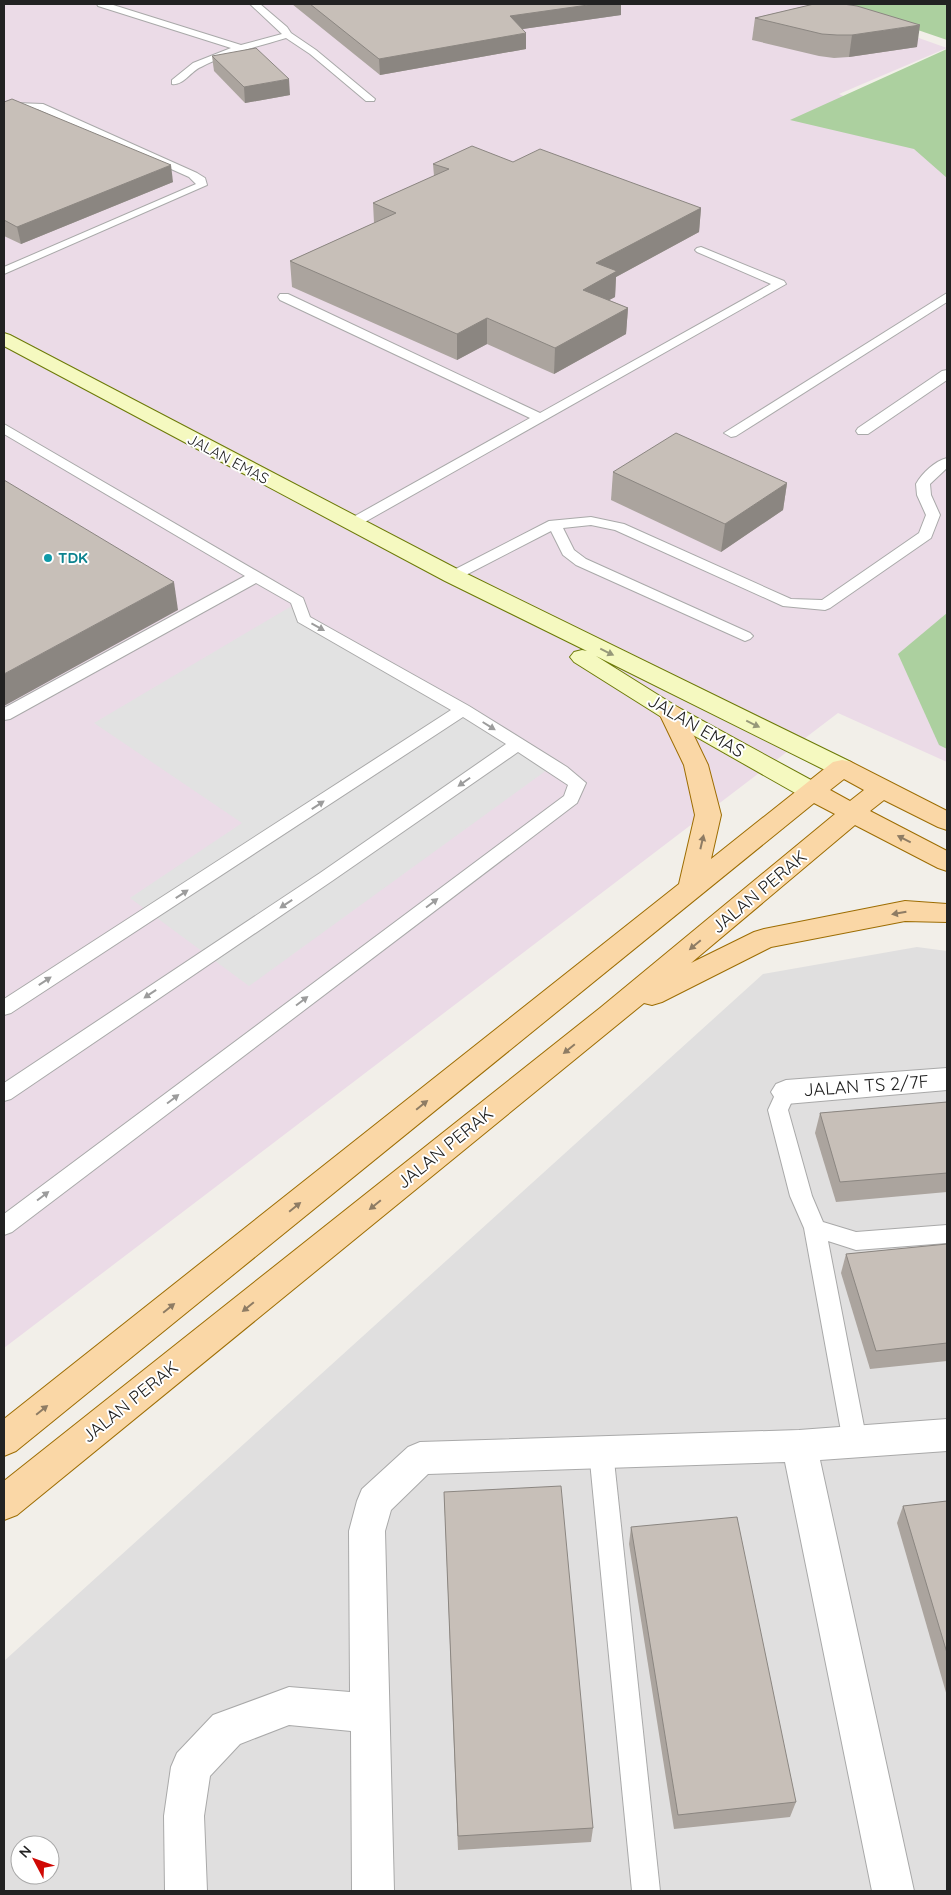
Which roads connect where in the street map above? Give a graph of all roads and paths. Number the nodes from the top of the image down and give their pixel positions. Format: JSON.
{"nodes":[{"id":1,"x":101,"y":4,"type":"edge"},
{"id":2,"x":255,"y":4,"type":"edge"},
{"id":3,"x":287,"y":35,"type":"junction"},
{"id":4,"x":241,"y":48,"type":"junction"},
{"id":5,"x":174,"y":82,"type":"dead end"},
{"id":6,"x":370,"y":99,"type":"dead end"},
{"id":7,"x":4,"y":110,"type":"edge"},
{"id":8,"x":701,"y":250,"type":"dead end"},
{"id":9,"x":5,"y":269,"type":"edge"},
{"id":10,"x":284,"y":297,"type":"dead end"},
{"id":11,"x":947,"y":298,"type":"edge"},
{"id":12,"x":4,"y":340,"type":"edge"},
{"id":13,"x":947,"y":374,"type":"edge"},
{"id":14,"x":540,"y":418,"type":"junction"},
{"id":15,"x":4,"y":428,"type":"edge"},
{"id":16,"x":863,"y":431,"type":"dead end"},
{"id":17,"x":731,"y":433,"type":"dead end"},
{"id":18,"x":947,"y":462,"type":"edge"},
{"id":19,"x":351,"y":524,"type":"junction"},
{"id":20,"x":554,"y":524,"type":"junction"},
{"id":21,"x":257,"y":576,"type":"junction"},
{"id":22,"x":453,"y":576,"type":"junction"},
{"id":23,"x":745,"y":636,"type":"dead end"},
{"id":24,"x":463,"y":710,"type":"junction"},
{"id":25,"x":671,"y":713,"type":"junction"},
{"id":26,"x":4,"y":715,"type":"edge"},
{"id":27,"x":518,"y":744,"type":"junction"},
{"id":28,"x":842,"y":768,"type":"junction"},
{"id":29,"x":882,"y":788,"type":"junction"},
{"id":30,"x":813,"y":792,"type":"junction"},
{"id":31,"x":853,"y":813,"type":"junction"},
{"id":32,"x":947,"y":820,"type":"edge"},
{"id":33,"x":947,"y":862,"type":"edge"},
{"id":34,"x":691,"y":890,"type":"junction"},
{"id":35,"x":947,"y":913,"type":"edge"},
{"id":36,"x":4,"y":1008,"type":"edge"},
{"id":37,"x":610,"y":1016,"type":"junction"},
{"id":38,"x":947,"y":1079,"type":"edge"},
{"id":39,"x":786,"y":1092,"type":"joint"},
{"id":40,"x":4,"y":1093,"type":"edge"},
{"id":41,"x":4,"y":1226,"type":"edge"},
{"id":42,"x":815,"y":1228,"type":"junction"},
{"id":43,"x":947,"y":1234,"type":"edge"},
{"id":44,"x":947,"y":1435,"type":"edge"},
{"id":45,"x":4,"y":1440,"type":"edge"},
{"id":46,"x":855,"y":1442,"type":"junction"},
{"id":47,"x":799,"y":1446,"type":"junction"},
{"id":48,"x":601,"y":1451,"type":"junction"},
{"id":49,"x":4,"y":1503,"type":"edge"},
{"id":50,"x":370,"y":1713,"type":"junction"},
{"id":51,"x":186,"y":1891,"type":"edge"},
{"id":52,"x":373,"y":1891,"type":"edge"},
{"id":53,"x":646,"y":1891,"type":"edge"},
{"id":54,"x":894,"y":1891,"type":"edge"}],
"edges":[{"from":1,"to":4,"type":"lane"},
{"from":2,"to":3,"type":"lane"},
{"from":3,"to":4,"type":"lane"},
{"from":3,"to":6,"type":"lane"},
{"from":4,"to":5,"type":"lane"},
{"from":7,"to":9,"type":"lane"},
{"from":8,"to":14,"type":"lane"},
{"from":10,"to":14,"type":"lane"},
{"from":11,"to":17,"type":"lane"},
{"from":12,"to":19,"type":"main road","name":"JALAN EMAS"},
{"from":13,"to":16,"type":"lane"},
{"from":14,"to":19,"type":"lane"},
{"from":15,"to":21,"type":"lane"},
{"from":18,"to":20,"type":"lane"},
{"from":19,"to":22,"type":"main road","name":"JALAN EMAS"},
{"from":20,"to":22,"type":"lane"},
{"from":20,"to":23,"type":"lane"},
{"from":21,"to":24,"type":"lane","one_way":true},
{"from":21,"to":26,"type":"lane"},
{"from":22,"to":25,"type":"main road","name":"JALAN EMAS"},
{"from":22,"to":28,"type":"main road","name":"JALAN EMAS","one_way":true},
{"from":24,"to":27,"type":"lane","one_way":true},
{"from":36,"to":24,"type":"lane","one_way":true},
{"from":25,"to":30,"type":"main road","name":"JALAN EMAS"},
{"from":34,"to":25,"type":"main road","one_way":true},
{"from":27,"to":40,"type":"lane","one_way":true},
{"from":41,"to":27,"type":"lane","one_way":true},
{"from":28,"to":29,"type":"main road","name":"JALAN EMAS"},
{"from":28,"to":30,"type":"main road"},
{"from":29,"to":31,"type":"main road","name":"JALAN PERAK"},
{"from":29,"to":32,"type":"main road","name":"JALAN EMAS"},
{"from":30,"to":31,"type":"main road","name":"JALAN EMAS"},
{"from":30,"to":34,"type":"main road"},
{"from":33,"to":31,"type":"main road","name":"JALAN EMAS","one_way":true},
{"from":31,"to":37,"type":"main road","name":"JALAN PERAK","one_way":true},
{"from":45,"to":34,"type":"main road","one_way":true},
{"from":35,"to":37,"type":"main road","one_way":true},
{"from":37,"to":49,"type":"main road","name":"JALAN PERAK","one_way":true},
{"from":38,"to":39,"type":"street","name":"JALAN TS 2/7F"},
{"from":39,"to":42,"type":"lane"},
{"from":42,"to":43,"type":"lane"},
{"from":42,"to":46,"type":"lane"},
{"from":44,"to":46,"type":"street"},
{"from":46,"to":47,"type":"street"},
{"from":47,"to":48,"type":"street"},
{"from":47,"to":54,"type":"street"},
{"from":48,"to":50,"type":"street"},
{"from":48,"to":53,"type":"lane"},
{"from":50,"to":51,"type":"street"},
{"from":50,"to":52,"type":"street"}]}
